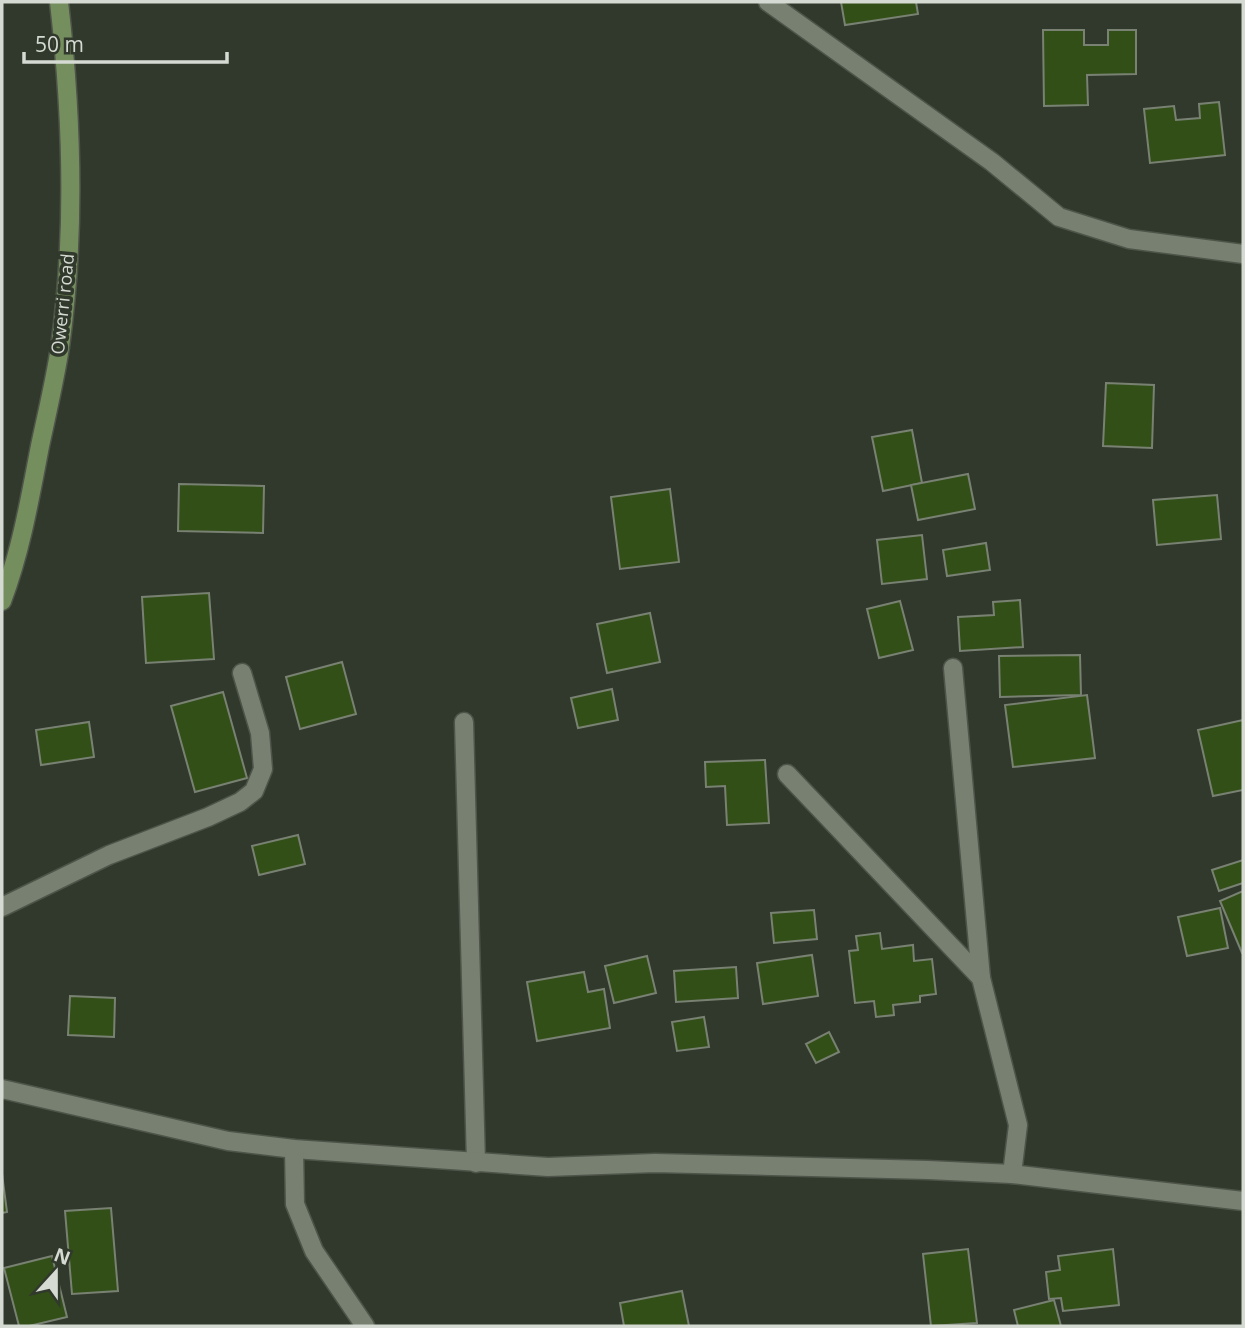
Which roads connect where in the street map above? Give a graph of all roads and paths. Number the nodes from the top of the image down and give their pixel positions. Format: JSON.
{"nodes":[{"id":1,"x":59,"y":2,"type":"edge"},
{"id":2,"x":768,"y":2,"type":"edge"},
{"id":3,"x":1243,"y":254,"type":"edge"},
{"id":4,"x":2,"y":601,"type":"edge"},
{"id":5,"x":953,"y":668,"type":"dead end"},
{"id":6,"x":242,"y":673,"type":"dead end"},
{"id":7,"x":464,"y":722,"type":"dead end"},
{"id":8,"x":787,"y":774,"type":"dead end"},
{"id":9,"x":2,"y":907,"type":"edge"},
{"id":10,"x":981,"y":978,"type":"junction"},
{"id":11,"x":2,"y":1088,"type":"edge"},
{"id":12,"x":294,"y":1149,"type":"junction"},
{"id":13,"x":476,"y":1163,"type":"junction"},
{"id":14,"x":1012,"y":1174,"type":"junction"},
{"id":15,"x":1243,"y":1200,"type":"edge"},
{"id":16,"x":365,"y":1326,"type":"edge"}],
"edges":[{"from":1,"to":4,"type":"main road","name":"Owerri road"},
{"from":2,"to":3,"type":"street"},
{"from":5,"to":10,"type":"street"},
{"from":6,"to":9,"type":"street"},
{"from":7,"to":13,"type":"street"},
{"from":8,"to":10,"type":"street"},
{"from":10,"to":14,"type":"street"},
{"from":11,"to":12,"type":"street"},
{"from":12,"to":13,"type":"street"},
{"from":12,"to":16,"type":"street"},
{"from":13,"to":14,"type":"street"},
{"from":14,"to":15,"type":"street"}]}
